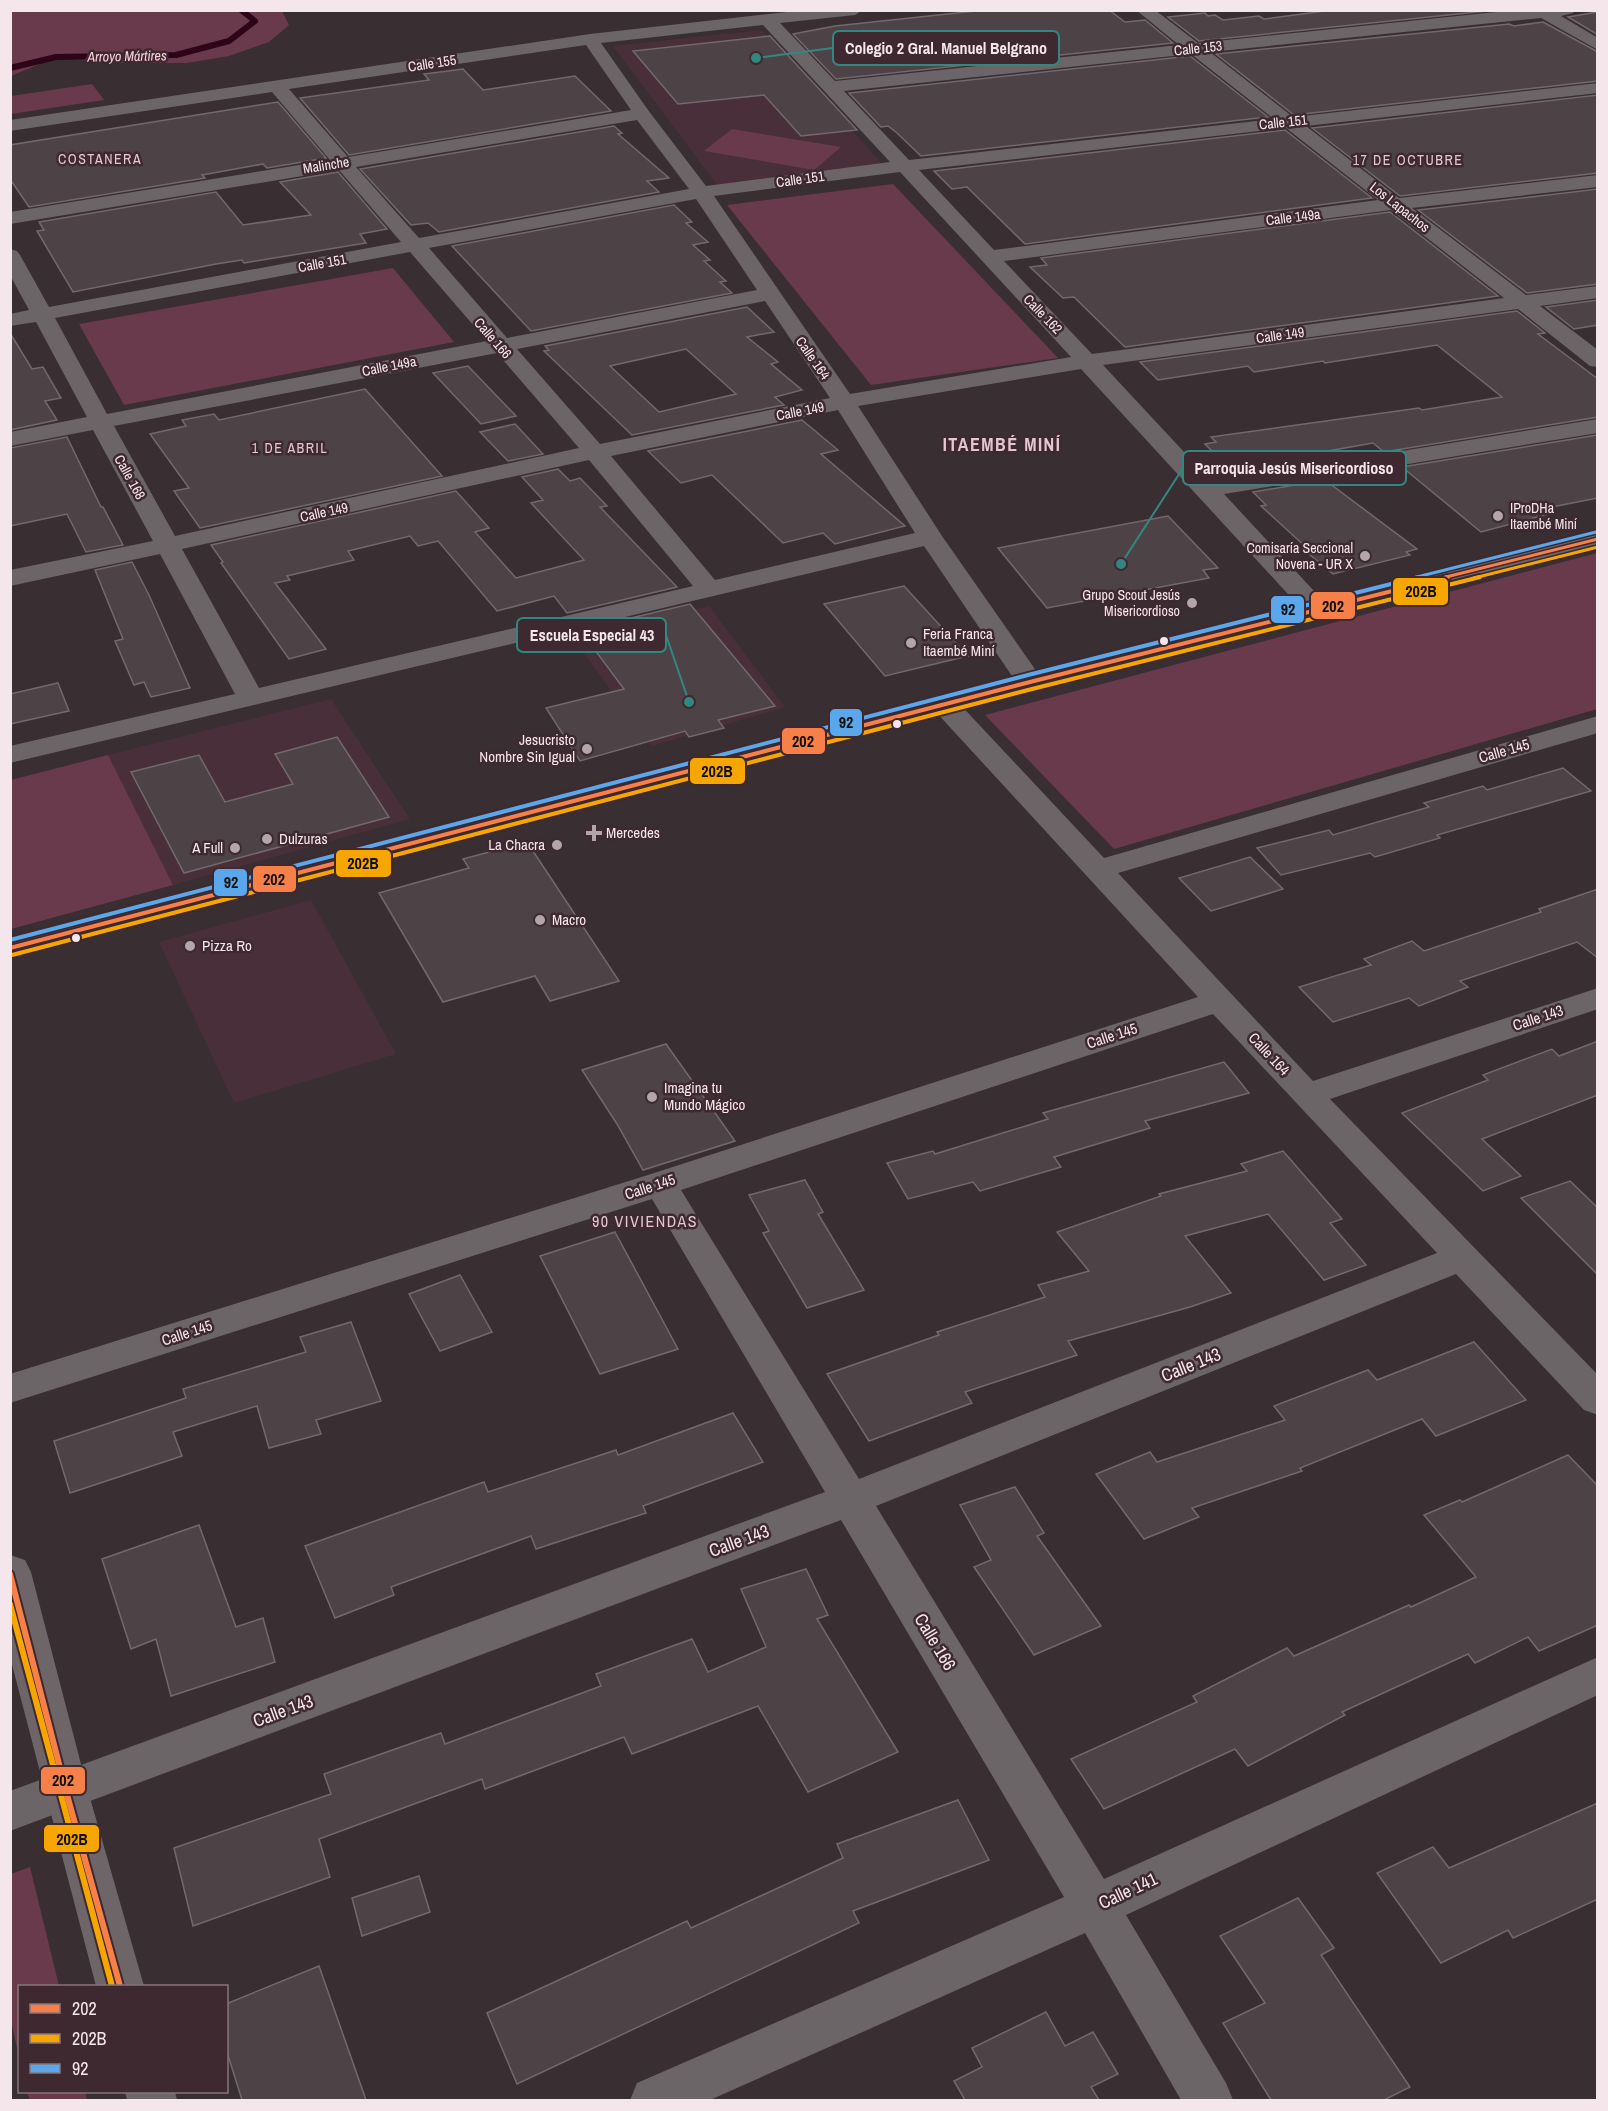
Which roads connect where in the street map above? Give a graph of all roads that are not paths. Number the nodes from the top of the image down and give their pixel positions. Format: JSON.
{"nodes":[{"id":1,"x":855,"y":10,"type":"edge"},
{"id":2,"x":1144,"y":10,"type":"edge"},
{"id":3,"x":1567,"y":10,"type":"edge"},
{"id":4,"x":1542,"y":12,"type":"edge"},
{"id":5,"x":767,"y":19,"type":"junction"},
{"id":6,"x":590,"y":39,"type":"junction"},
{"id":7,"x":1598,"y":45,"type":"edge"},
{"id":8,"x":1194,"y":49,"type":"junction"},
{"id":9,"x":276,"y":86,"type":"junction"},
{"id":10,"x":830,"y":87,"type":"junction"},
{"id":11,"x":1598,"y":88,"type":"edge"},
{"id":12,"x":642,"y":114,"type":"junction"},
{"id":13,"x":1288,"y":122,"type":"junction"},
{"id":14,"x":10,"y":126,"type":"edge"},
{"id":15,"x":342,"y":162,"type":"junction"},
{"id":16,"x":903,"y":166,"type":"junction"},
{"id":17,"x":1598,"y":181,"type":"edge"},
{"id":18,"x":701,"y":192,"type":"junction"},
{"id":19,"x":1396,"y":204,"type":"junction"},
{"id":20,"x":10,"y":218,"type":"edge"},
{"id":21,"x":414,"y":246,"type":"junction"},
{"id":22,"x":10,"y":255,"type":"edge"},
{"id":23,"x":988,"y":257,"type":"junction"},
{"id":24,"x":1598,"y":292,"type":"edge"},
{"id":25,"x":769,"y":294,"type":"junction"},
{"id":26,"x":1521,"y":302,"type":"junction"},
{"id":27,"x":43,"y":314,"type":"junction"},
{"id":28,"x":10,"y":320,"type":"edge"},
{"id":29,"x":499,"y":345,"type":"junction"},
{"id":30,"x":1089,"y":361,"type":"junction"},
{"id":31,"x":1598,"y":361,"type":"edge"},
{"id":32,"x":844,"y":402,"type":"junction"},
{"id":33,"x":100,"y":423,"type":"junction"},
{"id":34,"x":1598,"y":426,"type":"edge"},
{"id":35,"x":10,"y":439,"type":"edge"},
{"id":36,"x":595,"y":452,"type":"junction"},
{"id":37,"x":1206,"y":490,"type":"junction"},
{"id":38,"x":930,"y":537,"type":"junction"},
{"id":39,"x":1598,"y":539,"type":"edge"},
{"id":40,"x":169,"y":546,"type":"junction"},
{"id":41,"x":10,"y":579,"type":"edge"},
{"id":42,"x":710,"y":590,"type":"junction"},
{"id":43,"x":1318,"y":611,"type":"junction"},
{"id":44,"x":1030,"y":682,"type":"junction"},
{"id":45,"x":250,"y":697,"type":"junction"},
{"id":46,"x":945,"y":705,"type":"junction"},
{"id":47,"x":1598,"y":724,"type":"edge"},
{"id":48,"x":10,"y":755,"type":"edge"},
{"id":49,"x":1098,"y":869,"type":"junction"},
{"id":50,"x":10,"y":948,"type":"edge"},
{"id":51,"x":1598,"y":998,"type":"edge"},
{"id":52,"x":1219,"y":1001,"type":"junction"},
{"id":53,"x":1307,"y":1095,"type":"junction"},
{"id":54,"x":660,"y":1184,"type":"junction"},
{"id":55,"x":1461,"y":1258,"type":"junction"},
{"id":56,"x":10,"y":1389,"type":"edge"},
{"id":57,"x":1598,"y":1400,"type":"edge"},
{"id":58,"x":849,"y":1500,"type":"junction"},
{"id":59,"x":10,"y":1572,"type":"edge"},
{"id":60,"x":1598,"y":1675,"type":"edge"},
{"id":61,"x":66,"y":1791,"type":"junction"},
{"id":62,"x":10,"y":1811,"type":"edge"},
{"id":63,"x":1095,"y":1906,"type":"junction"},
{"id":64,"x":120,"y":1985,"type":"edge"},
{"id":65,"x":655,"y":2100,"type":"edge"},
{"id":66,"x":1208,"y":2100,"type":"edge"}],
"edges":[{"from":1,"to":5,"type":"street","name":"Calle 155"},
{"from":2,"to":8,"type":"street","name":"Los Lapachos"},
{"from":3,"to":4,"type":"street","name":"Calle 153"},
{"from":4,"to":7,"type":"street"},
{"from":4,"to":8,"type":"street","name":"Calle 153"},
{"from":5,"to":6,"type":"street","name":"Calle 155"},
{"from":5,"to":10,"type":"street","name":"Calle 162"},
{"from":6,"to":9,"type":"street","name":"Calle 155"},
{"from":6,"to":12,"type":"street","name":"Calle 164"},
{"from":8,"to":10,"type":"street","name":"Calle 153"},
{"from":8,"to":13,"type":"street","name":"Los Lapachos"},
{"from":9,"to":14,"type":"street","name":"Calle 155"},
{"from":9,"to":15,"type":"street","name":"Calle 166"},
{"from":10,"to":16,"type":"street","name":"Calle 162"},
{"from":11,"to":13,"type":"street","name":"Calle 151"},
{"from":12,"to":15,"type":"street","name":"Malinche"},
{"from":12,"to":18,"type":"street","name":"Calle 164"},
{"from":13,"to":16,"type":"street","name":"Calle 151"},
{"from":13,"to":19,"type":"street","name":"Los Lapachos"},
{"from":15,"to":20,"type":"street","name":"Malinche"},
{"from":15,"to":21,"type":"street","name":"Calle 166"},
{"from":16,"to":18,"type":"street","name":"Calle 151"},
{"from":16,"to":23,"type":"street","name":"Calle 162"},
{"from":17,"to":19,"type":"street","name":"Calle 149a"},
{"from":18,"to":21,"type":"street","name":"Calle 151"},
{"from":18,"to":25,"type":"street","name":"Calle 164"},
{"from":19,"to":23,"type":"street","name":"Calle 149a"},
{"from":19,"to":26,"type":"street","name":"Los Lapachos"},
{"from":21,"to":27,"type":"street","name":"Calle 151"},
{"from":21,"to":29,"type":"street","name":"Calle 166"},
{"from":22,"to":27,"type":"street","name":"Calle 168"},
{"from":23,"to":30,"type":"street","name":"Calle 162"},
{"from":24,"to":26,"type":"street","name":"Calle 149"},
{"from":25,"to":29,"type":"street","name":"Calle 149a"},
{"from":25,"to":32,"type":"street","name":"Calle 164"},
{"from":26,"to":30,"type":"street","name":"Calle 149"},
{"from":26,"to":31,"type":"street","name":"Los Lapachos"},
{"from":27,"to":28,"type":"street","name":"Calle 151"},
{"from":27,"to":33,"type":"street","name":"Calle 168"},
{"from":29,"to":33,"type":"street","name":"Calle 149a"},
{"from":29,"to":36,"type":"street","name":"Calle 166"},
{"from":30,"to":32,"type":"street","name":"Calle 149"},
{"from":30,"to":37,"type":"street","name":"Calle 162"},
{"from":32,"to":36,"type":"street","name":"Calle 149"},
{"from":32,"to":38,"type":"street","name":"Calle 164"},
{"from":33,"to":35,"type":"street","name":"Calle 149a"},
{"from":33,"to":40,"type":"street","name":"Calle 168"},
{"from":34,"to":37,"type":"street"},
{"from":36,"to":40,"type":"street","name":"Calle 149"},
{"from":36,"to":42,"type":"street","name":"Calle 166"},
{"from":37,"to":43,"type":"street","name":"Calle 162"},
{"from":38,"to":42,"type":"street"},
{"from":38,"to":44,"type":"street","name":"Calle 164"},
{"from":39,"to":43,"type":"main road"},
{"from":40,"to":41,"type":"street","name":"Calle 149"},
{"from":40,"to":45,"type":"street","name":"Calle 168"},
{"from":42,"to":45,"type":"street"},
{"from":43,"to":44,"type":"main road"},
{"from":44,"to":46,"type":"main road"},
{"from":45,"to":48,"type":"street"},
{"from":46,"to":49,"type":"street","name":"Calle 164"},
{"from":46,"to":50,"type":"main road"},
{"from":47,"to":49,"type":"street","name":"Calle 145"},
{"from":49,"to":52,"type":"street","name":"Calle 164"},
{"from":51,"to":53,"type":"street","name":"Calle 143"},
{"from":52,"to":53,"type":"street","name":"Calle 164"},
{"from":52,"to":54,"type":"street","name":"Calle 145"},
{"from":53,"to":55,"type":"street","name":"Calle 164"},
{"from":54,"to":56,"type":"street","name":"Calle 145"},
{"from":54,"to":58,"type":"street","name":"Calle 166"},
{"from":55,"to":57,"type":"street","name":"Calle 164"},
{"from":55,"to":58,"type":"street","name":"Calle 143"},
{"from":58,"to":61,"type":"street","name":"Calle 143"},
{"from":58,"to":63,"type":"street","name":"Calle 166"},
{"from":59,"to":61,"type":"main road"},
{"from":60,"to":63,"type":"street","name":"Calle 141"},
{"from":61,"to":62,"type":"street","name":"Calle 143"},
{"from":61,"to":64,"type":"main road"},
{"from":63,"to":65,"type":"street","name":"Calle 141"},
{"from":63,"to":66,"type":"street","name":"Calle 166"}]}
